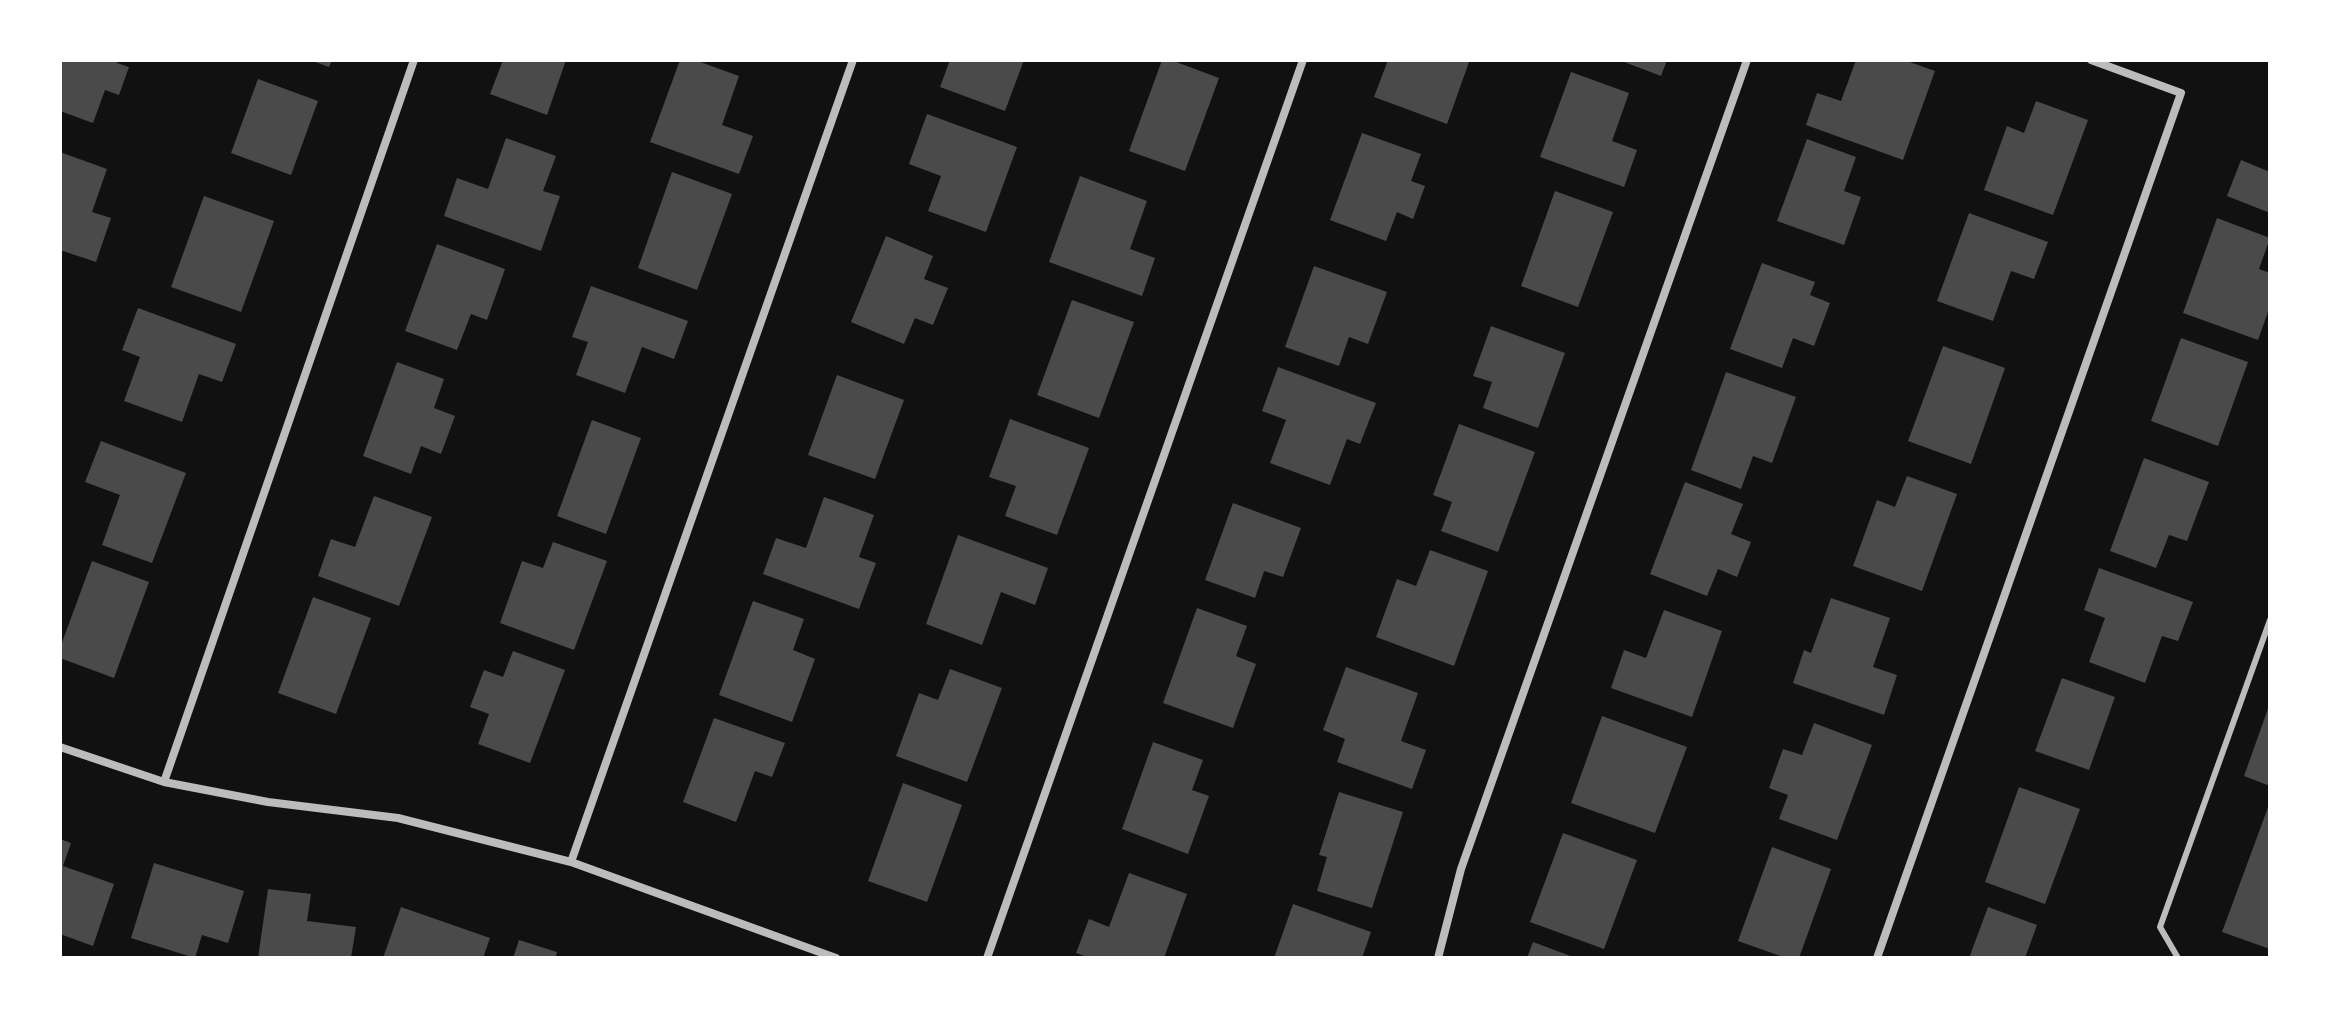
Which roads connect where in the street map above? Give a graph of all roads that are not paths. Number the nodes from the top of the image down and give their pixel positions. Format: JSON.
{"nodes":[{"id":1,"x":414,"y":60,"type":"edge"},
{"id":2,"x":853,"y":60,"type":"edge"},
{"id":3,"x":1303,"y":60,"type":"edge"},
{"id":4,"x":1747,"y":60,"type":"edge"},
{"id":5,"x":2091,"y":60,"type":"edge"},
{"id":6,"x":2270,"y":620,"type":"edge"},
{"id":7,"x":60,"y":747,"type":"edge"},
{"id":8,"x":164,"y":782,"type":"junction"},
{"id":9,"x":571,"y":862,"type":"junction"},
{"id":10,"x":836,"y":958,"type":"edge"},
{"id":11,"x":987,"y":958,"type":"edge"},
{"id":12,"x":1438,"y":958,"type":"edge"},
{"id":13,"x":1877,"y":958,"type":"edge"},
{"id":14,"x":2178,"y":958,"type":"edge"}],
"edges":[{"from":1,"to":8,"type":"street"},
{"from":2,"to":9,"type":"street"},
{"from":3,"to":11,"type":"street"},
{"from":4,"to":12,"type":"street"},
{"from":5,"to":13,"type":"street"},
{"from":6,"to":14,"type":"lane"},
{"from":7,"to":8,"type":"street"},
{"from":8,"to":9,"type":"street"},
{"from":9,"to":10,"type":"street"}]}
